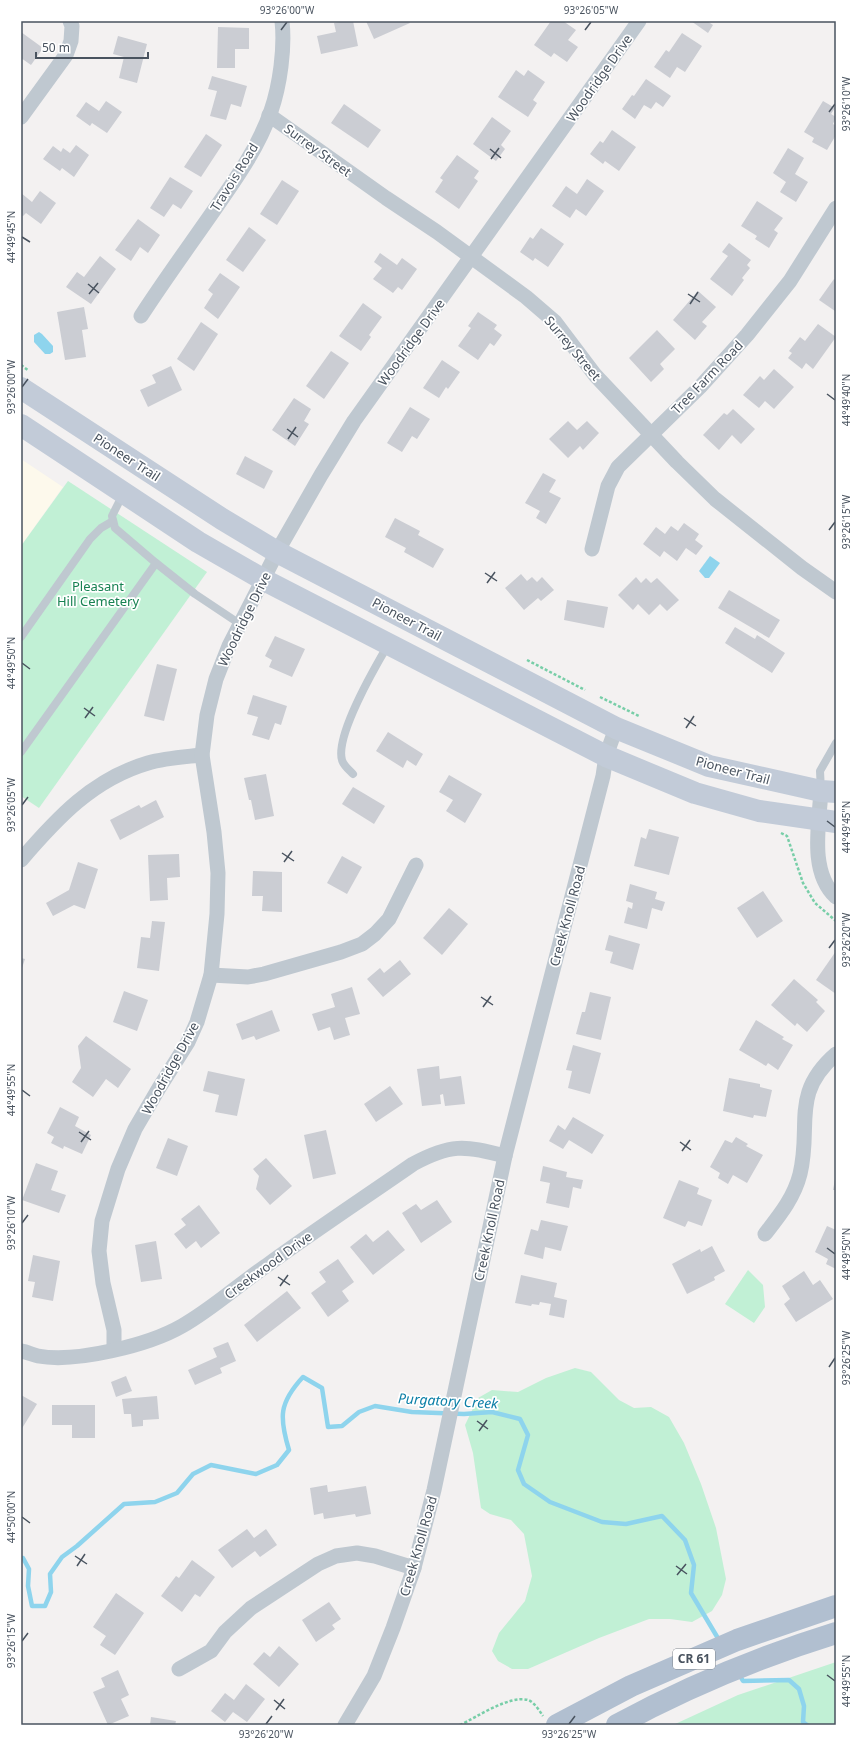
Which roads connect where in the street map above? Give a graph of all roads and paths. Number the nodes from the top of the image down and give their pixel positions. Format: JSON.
{"nodes":[{"id":1,"x":70,"y":21,"type":"edge"},
{"id":2,"x":282,"y":21,"type":"edge"},
{"id":3,"x":639,"y":21,"type":"edge"},
{"id":4,"x":270,"y":115,"type":"junction"},
{"id":5,"x":21,"y":117,"type":"edge"},
{"id":6,"x":836,"y":208,"type":"edge"},
{"id":7,"x":472,"y":257,"type":"junction"},
{"id":8,"x":141,"y":316,"type":"dead end"},
{"id":9,"x":21,"y":365,"type":"edge"},
{"id":10,"x":27,"y":380,"type":"edge"},
{"id":11,"x":21,"y":425,"type":"edge"},
{"id":12,"x":651,"y":434,"type":"junction"},
{"id":13,"x":123,"y":493,"type":"junction"},
{"id":14,"x":113,"y":521,"type":"junction"},
{"id":15,"x":592,"y":549,"type":"dead end"},
{"id":16,"x":277,"y":552,"type":"junction"},
{"id":17,"x":156,"y":564,"type":"junction"},
{"id":18,"x":264,"y":580,"type":"junction"},
{"id":19,"x":836,"y":592,"type":"edge"},
{"id":20,"x":240,"y":624,"type":"junction"},
{"id":21,"x":21,"y":638,"type":"edge"},
{"id":22,"x":389,"y":644,"type":"junction"},
{"id":23,"x":525,"y":658,"type":"dead end"},
{"id":24,"x":589,"y":692,"type":"dead end"},
{"id":25,"x":595,"y":695,"type":"dead end"},
{"id":26,"x":644,"y":718,"type":"dead end"},
{"id":27,"x":616,"y":728,"type":"junction"},
{"id":28,"x":836,"y":743,"type":"edge"},
{"id":29,"x":21,"y":752,"type":"edge"},
{"id":30,"x":202,"y":755,"type":"junction"},
{"id":31,"x":606,"y":756,"type":"junction"},
{"id":32,"x":352,"y":774,"type":"dead end"},
{"id":33,"x":828,"y":792,"type":"edge"},
{"id":34,"x":827,"y":821,"type":"edge"},
{"id":35,"x":775,"y":830,"type":"dead end"},
{"id":36,"x":21,"y":860,"type":"edge"},
{"id":37,"x":416,"y":865,"type":"dead end"},
{"id":38,"x":836,"y":897,"type":"edge"},
{"id":39,"x":836,"y":921,"type":"edge"},
{"id":40,"x":211,"y":975,"type":"junction"},
{"id":41,"x":836,"y":1054,"type":"edge"},
{"id":42,"x":505,"y":1156,"type":"junction"},
{"id":43,"x":765,"y":1234,"type":"dead end"},
{"id":44,"x":114,"y":1349,"type":"junction"},
{"id":45,"x":21,"y":1351,"type":"edge"},
{"id":46,"x":414,"y":1568,"type":"junction"},
{"id":47,"x":836,"y":1606,"type":"edge"},
{"id":48,"x":836,"y":1633,"type":"edge"},
{"id":49,"x":179,"y":1669,"type":"dead end"},
{"id":50,"x":551,"y":1722,"type":"edge"},
{"id":51,"x":345,"y":1725,"type":"edge"},
{"id":52,"x":460,"y":1725,"type":"edge"},
{"id":53,"x":617,"y":1725,"type":"edge"}],
"edges":[{"from":1,"to":5,"type":"street"},
{"from":2,"to":4,"type":"street","name":"Travois Road"},
{"from":3,"to":7,"type":"street","name":"Woodridge Drive"},
{"from":4,"to":7,"type":"street","name":"Surrey Street"},
{"from":4,"to":8,"type":"street","name":"Travois Road"},
{"from":6,"to":12,"type":"street","name":"Tree Farm Road"},
{"from":7,"to":12,"type":"street","name":"Surrey Street"},
{"from":7,"to":16,"type":"street","name":"Woodridge Drive"},
{"from":9,"to":10,"type":"path"},
{"from":10,"to":16,"type":"main road","name":"Pioneer Trail"},
{"from":11,"to":13,"type":"main road"},
{"from":12,"to":15,"type":"street","name":"Tree Farm Road"},
{"from":12,"to":19,"type":"street","name":"Surrey Street"},
{"from":13,"to":14,"type":"lane"},
{"from":13,"to":18,"type":"main road"},
{"from":14,"to":17,"type":"lane"},
{"from":14,"to":21,"type":"lane"},
{"from":16,"to":18,"type":"street","name":"Woodridge Drive"},
{"from":16,"to":27,"type":"main road","name":"Pioneer Trail"},
{"from":17,"to":20,"type":"lane"},
{"from":17,"to":29,"type":"lane"},
{"from":18,"to":20,"type":"street","name":"Woodridge Drive"},
{"from":18,"to":22,"type":"main road"},
{"from":20,"to":30,"type":"street","name":"Woodridge Drive"},
{"from":22,"to":31,"type":"main road"},
{"from":22,"to":32,"type":"lane"},
{"from":23,"to":24,"type":"path"},
{"from":25,"to":26,"type":"path"},
{"from":27,"to":31,"type":"street","name":"Creek Knoll Road"},
{"from":27,"to":33,"type":"main road","name":"Pioneer Trail"},
{"from":28,"to":33,"type":"lane"},
{"from":30,"to":36,"type":"street"},
{"from":30,"to":40,"type":"street","name":"Woodridge Drive"},
{"from":31,"to":34,"type":"main road"},
{"from":31,"to":42,"type":"street","name":"Creek Knoll Road"},
{"from":33,"to":34,"type":"street"},
{"from":34,"to":38,"type":"street"},
{"from":35,"to":39,"type":"path"},
{"from":37,"to":40,"type":"street"},
{"from":40,"to":44,"type":"street","name":"Woodridge Drive"},
{"from":41,"to":43,"type":"street"},
{"from":42,"to":44,"type":"street","name":"Creekwood Drive"},
{"from":42,"to":46,"type":"street","name":"Creek Knoll Road"},
{"from":44,"to":45,"type":"street","name":"Creekwood Drive"},
{"from":46,"to":49,"type":"street"},
{"from":46,"to":51,"type":"street","name":"Creek Knoll Road"},
{"from":47,"to":50,"type":"main road","number":"CR 61"},
{"from":48,"to":53,"type":"main road","number":"CR 61"},
{"from":50,"to":52,"type":"path"}]}
